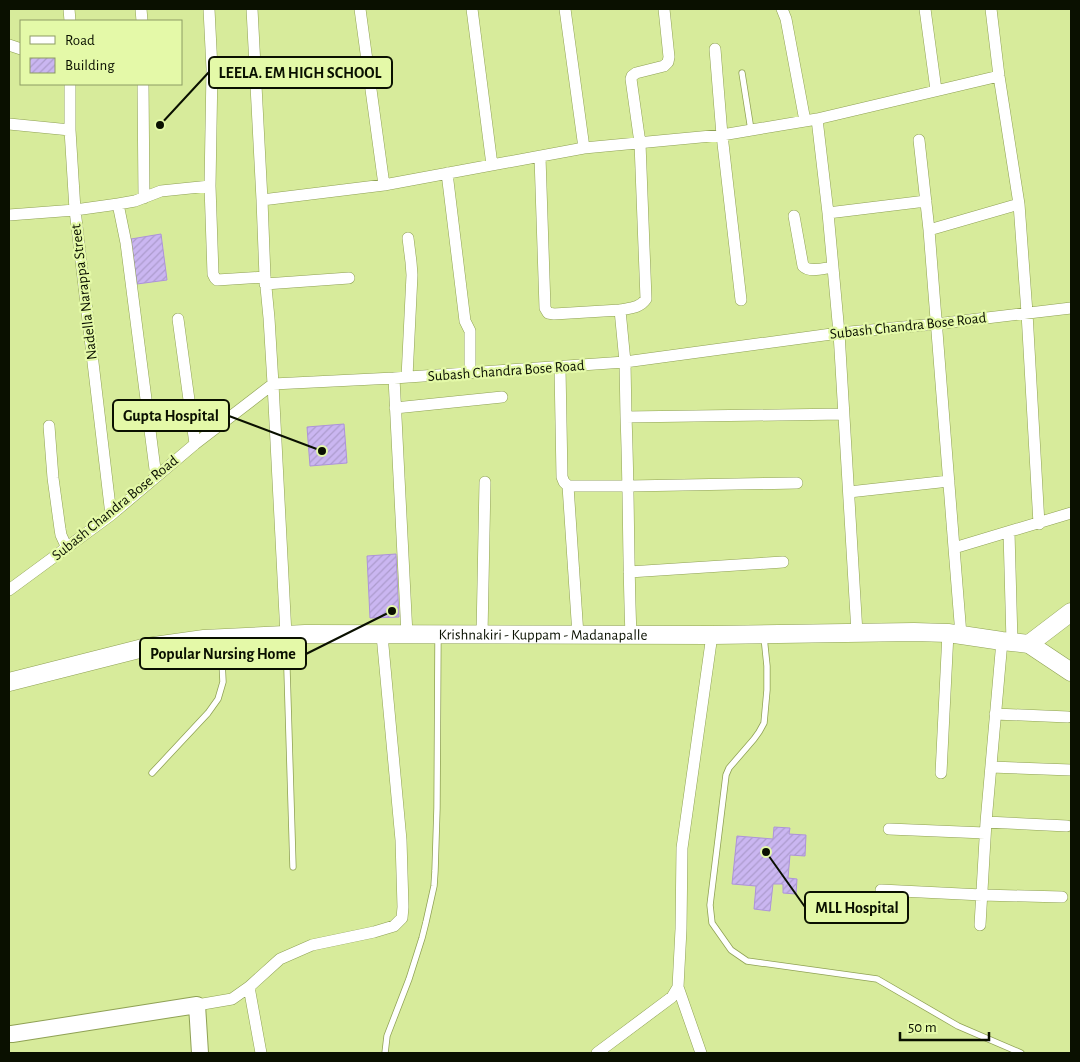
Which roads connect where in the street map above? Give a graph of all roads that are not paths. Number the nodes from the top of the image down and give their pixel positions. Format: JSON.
{"nodes":[{"id":1,"x":209,"y":9,"type":"edge"},
{"id":2,"x":252,"y":9,"type":"edge"},
{"id":3,"x":360,"y":9,"type":"edge"},
{"id":4,"x":472,"y":9,"type":"edge"},
{"id":5,"x":565,"y":9,"type":"edge"},
{"id":6,"x":664,"y":9,"type":"edge"},
{"id":7,"x":783,"y":9,"type":"edge"},
{"id":8,"x":925,"y":9,"type":"edge"},
{"id":9,"x":991,"y":9,"type":"edge"},
{"id":10,"x":715,"y":49,"type":"dead end"},
{"id":11,"x":742,"y":73,"type":"dead end"},
{"id":12,"x":999,"y":76,"type":"junction"},
{"id":13,"x":70,"y":85,"type":"edge"},
{"id":14,"x":142,"y":85,"type":"edge"},
{"id":15,"x":936,"y":90,"type":"junction"},
{"id":16,"x":817,"y":119,"type":"junction"},
{"id":17,"x":805,"y":121,"type":"junction"},
{"id":18,"x":9,"y":124,"type":"edge"},
{"id":19,"x":70,"y":130,"type":"junction"},
{"id":20,"x":751,"y":130,"type":"junction"},
{"id":21,"x":722,"y":135,"type":"junction"},
{"id":22,"x":919,"y":140,"type":"dead end"},
{"id":23,"x":640,"y":143,"type":"junction"},
{"id":24,"x":584,"y":148,"type":"junction"},
{"id":25,"x":540,"y":157,"type":"junction"},
{"id":26,"x":492,"y":165,"type":"junction"},
{"id":27,"x":447,"y":173,"type":"junction"},
{"id":28,"x":384,"y":185,"type":"junction"},
{"id":29,"x":210,"y":186,"type":"junction"},
{"id":30,"x":144,"y":198,"type":"junction"},
{"id":31,"x":262,"y":200,"type":"junction"},
{"id":32,"x":926,"y":201,"type":"junction"},
{"id":33,"x":118,"y":204,"type":"junction"},
{"id":34,"x":1019,"y":204,"type":"junction"},
{"id":35,"x":74,"y":210,"type":"junction"},
{"id":36,"x":828,"y":213,"type":"junction"},
{"id":37,"x":9,"y":215,"type":"edge"},
{"id":38,"x":794,"y":216,"type":"dead end"},
{"id":39,"x":929,"y":230,"type":"junction"},
{"id":40,"x":408,"y":238,"type":"dead end"},
{"id":41,"x":833,"y":266,"type":"junction"},
{"id":42,"x":349,"y":278,"type":"dead end"},
{"id":43,"x":265,"y":281,"type":"junction"},
{"id":44,"x":741,"y":300,"type":"dead end"},
{"id":45,"x":1071,"y":308,"type":"edge"},
{"id":46,"x":620,"y":310,"type":"junction"},
{"id":47,"x":1027,"y":313,"type":"junction"},
{"id":48,"x":178,"y":320,"type":"dead end"},
{"id":49,"x":936,"y":324,"type":"junction"},
{"id":50,"x":839,"y":333,"type":"junction"},
{"id":51,"x":625,"y":362,"type":"junction"},
{"id":52,"x":560,"y":368,"type":"junction"},
{"id":53,"x":470,"y":373,"type":"junction"},
{"id":54,"x":407,"y":377,"type":"junction"},
{"id":55,"x":394,"y":378,"type":"junction"},
{"id":56,"x":273,"y":384,"type":"junction"},
{"id":57,"x":502,"y":397,"type":"dead end"},
{"id":58,"x":395,"y":408,"type":"junction"},
{"id":59,"x":844,"y":414,"type":"junction"},
{"id":60,"x":626,"y":417,"type":"junction"},
{"id":61,"x":49,"y":426,"type":"dead end"},
{"id":62,"x":194,"y":444,"type":"junction"},
{"id":63,"x":156,"y":477,"type":"junction"},
{"id":64,"x":949,"y":481,"type":"junction"},
{"id":65,"x":485,"y":482,"type":"dead end"},
{"id":66,"x":797,"y":483,"type":"dead end"},
{"id":67,"x":568,"y":486,"type":"junction"},
{"id":68,"x":629,"y":486,"type":"junction"},
{"id":69,"x":849,"y":492,"type":"junction"},
{"id":70,"x":1071,"y":513,"type":"edge"},
{"id":71,"x":111,"y":515,"type":"junction"},
{"id":72,"x":1039,"y":524,"type":"junction"},
{"id":73,"x":1009,"y":532,"type":"junction"},
{"id":74,"x":67,"y":548,"type":"junction"},
{"id":75,"x":954,"y":548,"type":"junction"},
{"id":76,"x":782,"y":562,"type":"dead end"},
{"id":77,"x":629,"y":572,"type":"junction"},
{"id":78,"x":9,"y":590,"type":"edge"},
{"id":79,"x":1071,"y":612,"type":"edge"},
{"id":80,"x":857,"y":633,"type":"junction"},
{"id":81,"x":763,"y":634,"type":"junction"},
{"id":82,"x":955,"y":634,"type":"junction"},
{"id":83,"x":286,"y":635,"type":"junction"},
{"id":84,"x":382,"y":635,"type":"junction"},
{"id":85,"x":407,"y":635,"type":"junction"},
{"id":86,"x":438,"y":635,"type":"junction"},
{"id":87,"x":482,"y":635,"type":"junction"},
{"id":88,"x":578,"y":635,"type":"junction"},
{"id":89,"x":631,"y":635,"type":"junction"},
{"id":90,"x":712,"y":636,"type":"junction"},
{"id":91,"x":220,"y":638,"type":"junction"},
{"id":92,"x":1007,"y":642,"type":"junction"},
{"id":93,"x":1030,"y":644,"type":"junction"},
{"id":94,"x":1071,"y":672,"type":"edge"},
{"id":95,"x":9,"y":682,"type":"edge"},
{"id":96,"x":995,"y":714,"type":"junction"},
{"id":97,"x":1068,"y":717,"type":"dead end"},
{"id":98,"x":991,"y":767,"type":"junction"},
{"id":99,"x":1071,"y":770,"type":"edge"},
{"id":100,"x":941,"y":773,"type":"dead end"},
{"id":101,"x":152,"y":774,"type":"dead end"},
{"id":102,"x":1067,"y":826,"type":"dead end"},
{"id":103,"x":986,"y":828,"type":"junction"},
{"id":104,"x":889,"y":829,"type":"dead end"},
{"id":105,"x":293,"y":867,"type":"dead end"},
{"id":106,"x":881,"y":890,"type":"dead end"},
{"id":107,"x":982,"y":895,"type":"junction"},
{"id":108,"x":1062,"y":897,"type":"dead end"},
{"id":109,"x":980,"y":925,"type":"dead end"},
{"id":110,"x":250,"y":987,"type":"junction"},
{"id":111,"x":678,"y":987,"type":"junction"},
{"id":112,"x":197,"y":1005,"type":"junction"},
{"id":113,"x":9,"y":1034,"type":"edge"},
{"id":114,"x":1005,"y":1050,"type":"edge"},
{"id":115,"x":200,"y":1053,"type":"edge"},
{"id":116,"x":261,"y":1053,"type":"edge"},
{"id":117,"x":385,"y":1053,"type":"edge"},
{"id":118,"x":598,"y":1053,"type":"edge"},
{"id":119,"x":702,"y":1053,"type":"edge"},
{"id":120,"x":1020,"y":1053,"type":"edge"}],
"edges":[{"from":1,"to":29,"type":"street"},
{"from":2,"to":31,"type":"street"},
{"from":3,"to":28,"type":"street"},
{"from":4,"to":26,"type":"street"},
{"from":5,"to":24,"type":"street"},
{"from":6,"to":23,"type":"street"},
{"from":7,"to":17,"type":"street"},
{"from":8,"to":15,"type":"street"},
{"from":9,"to":12,"type":"street"},
{"from":10,"to":21,"type":"street"},
{"from":11,"to":20,"type":"lane"},
{"from":12,"to":15,"type":"street"},
{"from":12,"to":34,"type":"street"},
{"from":13,"to":19,"type":"street","name":"Nadella Narappa Street"},
{"from":14,"to":30,"type":"street"},
{"from":15,"to":16,"type":"street"},
{"from":16,"to":17,"type":"street"},
{"from":16,"to":36,"type":"street"},
{"from":17,"to":20,"type":"street"},
{"from":18,"to":19,"type":"street"},
{"from":19,"to":35,"type":"street","name":"Nadella Narappa Street"},
{"from":20,"to":21,"type":"street"},
{"from":21,"to":23,"type":"street"},
{"from":21,"to":44,"type":"street"},
{"from":22,"to":32,"type":"street"},
{"from":23,"to":24,"type":"street"},
{"from":23,"to":46,"type":"street"},
{"from":24,"to":25,"type":"street"},
{"from":25,"to":26,"type":"street"},
{"from":25,"to":46,"type":"street"},
{"from":26,"to":27,"type":"street"},
{"from":27,"to":28,"type":"street"},
{"from":27,"to":53,"type":"street"},
{"from":28,"to":31,"type":"street"},
{"from":29,"to":30,"type":"street"},
{"from":29,"to":43,"type":"street"},
{"from":30,"to":33,"type":"street"},
{"from":31,"to":43,"type":"street"},
{"from":32,"to":36,"type":"street"},
{"from":32,"to":39,"type":"street"},
{"from":33,"to":35,"type":"street"},
{"from":33,"to":63,"type":"street"},
{"from":34,"to":39,"type":"street"},
{"from":34,"to":47,"type":"street"},
{"from":35,"to":37,"type":"street"},
{"from":35,"to":71,"type":"street","name":"Nadella Narappa Street"},
{"from":36,"to":41,"type":"street"},
{"from":38,"to":41,"type":"street"},
{"from":39,"to":49,"type":"street"},
{"from":40,"to":54,"type":"street"},
{"from":41,"to":50,"type":"street"},
{"from":42,"to":43,"type":"street"},
{"from":43,"to":56,"type":"street"},
{"from":45,"to":47,"type":"street","name":"Subash Chandra Bose Road"},
{"from":46,"to":51,"type":"street"},
{"from":47,"to":49,"type":"street","name":"Subash Chandra Bose Road"},
{"from":47,"to":72,"type":"street"},
{"from":48,"to":62,"type":"street"},
{"from":49,"to":50,"type":"street","name":"Subash Chandra Bose Road"},
{"from":49,"to":64,"type":"street"},
{"from":50,"to":51,"type":"street","name":"Subash Chandra Bose Road"},
{"from":50,"to":59,"type":"street"},
{"from":51,"to":52,"type":"street","name":"Subash Chandra Bose Road"},
{"from":51,"to":60,"type":"street"},
{"from":52,"to":53,"type":"street","name":"Subash Chandra Bose Road"},
{"from":52,"to":67,"type":"street"},
{"from":53,"to":54,"type":"street","name":"Subash Chandra Bose Road"},
{"from":54,"to":55,"type":"street","name":"Subash Chandra Bose Road"},
{"from":55,"to":56,"type":"street","name":"Subash Chandra Bose Road"},
{"from":55,"to":58,"type":"street"},
{"from":56,"to":62,"type":"street","name":"Subash Chandra Bose Road"},
{"from":56,"to":83,"type":"street"},
{"from":57,"to":58,"type":"street"},
{"from":58,"to":85,"type":"street"},
{"from":59,"to":60,"type":"street"},
{"from":59,"to":69,"type":"street"},
{"from":60,"to":68,"type":"street"},
{"from":61,"to":74,"type":"street"},
{"from":62,"to":63,"type":"street","name":"Subash Chandra Bose Road"},
{"from":63,"to":71,"type":"street","name":"Subash Chandra Bose Road"},
{"from":64,"to":69,"type":"street"},
{"from":64,"to":75,"type":"street"},
{"from":65,"to":87,"type":"street"},
{"from":66,"to":68,"type":"street"},
{"from":67,"to":68,"type":"street"},
{"from":67,"to":88,"type":"street"},
{"from":68,"to":77,"type":"street"},
{"from":69,"to":80,"type":"street"},
{"from":70,"to":72,"type":"street"},
{"from":71,"to":74,"type":"street","name":"Subash Chandra Bose Road"},
{"from":72,"to":73,"type":"street"},
{"from":73,"to":75,"type":"street"},
{"from":73,"to":92,"type":"street"},
{"from":74,"to":78,"type":"street","name":"Subash Chandra Bose Road"},
{"from":75,"to":82,"type":"street"},
{"from":76,"to":77,"type":"street"},
{"from":77,"to":89,"type":"street"},
{"from":79,"to":93,"type":"main road"},
{"from":80,"to":81,"type":"main road","name":"Krishnakiri - Kuppam - Madanapalle"},
{"from":80,"to":82,"type":"main road","name":"Krishnakiri - Kuppam - Madanapalle"},
{"from":81,"to":90,"type":"main road","name":"Krishnakiri - Kuppam - Madanapalle"},
{"from":81,"to":114,"type":"lane"},
{"from":82,"to":92,"type":"main road","name":"Krishnakiri - Kuppam - Madanapalle"},
{"from":82,"to":100,"type":"street"},
{"from":83,"to":84,"type":"main road","name":"Krishnakiri - Kuppam - Madanapalle"},
{"from":83,"to":91,"type":"main road","name":"Krishnakiri - Kuppam - Madanapalle"},
{"from":83,"to":105,"type":"lane"},
{"from":84,"to":85,"type":"main road","name":"Krishnakiri - Kuppam - Madanapalle"},
{"from":84,"to":110,"type":"street"},
{"from":85,"to":86,"type":"main road","name":"Krishnakiri - Kuppam - Madanapalle"},
{"from":86,"to":87,"type":"main road","name":"Krishnakiri - Kuppam - Madanapalle"},
{"from":86,"to":117,"type":"lane"},
{"from":87,"to":88,"type":"main road","name":"Krishnakiri - Kuppam - Madanapalle"},
{"from":88,"to":89,"type":"main road","name":"Krishnakiri - Kuppam - Madanapalle"},
{"from":89,"to":90,"type":"main road","name":"Krishnakiri - Kuppam - Madanapalle"},
{"from":90,"to":111,"type":"street"},
{"from":91,"to":95,"type":"main road","name":"Krishnakiri - Kuppam - Madanapalle"},
{"from":91,"to":101,"type":"lane"},
{"from":92,"to":93,"type":"main road","name":"Krishnakiri - Kuppam - Madanapalle"},
{"from":92,"to":96,"type":"street"},
{"from":93,"to":94,"type":"main road","name":"Krishnakiri - Kuppam - Madanapalle"},
{"from":96,"to":97,"type":"street"},
{"from":96,"to":98,"type":"street"},
{"from":98,"to":99,"type":"street"},
{"from":98,"to":103,"type":"street"},
{"from":102,"to":103,"type":"street"},
{"from":103,"to":104,"type":"street"},
{"from":103,"to":107,"type":"street"},
{"from":106,"to":107,"type":"street"},
{"from":107,"to":108,"type":"street"},
{"from":107,"to":109,"type":"street"},
{"from":110,"to":112,"type":"street"},
{"from":110,"to":116,"type":"street"},
{"from":111,"to":118,"type":"street"},
{"from":111,"to":119,"type":"street"},
{"from":112,"to":113,"type":"street"},
{"from":112,"to":115,"type":"street"},
{"from":114,"to":120,"type":"lane"}]}
